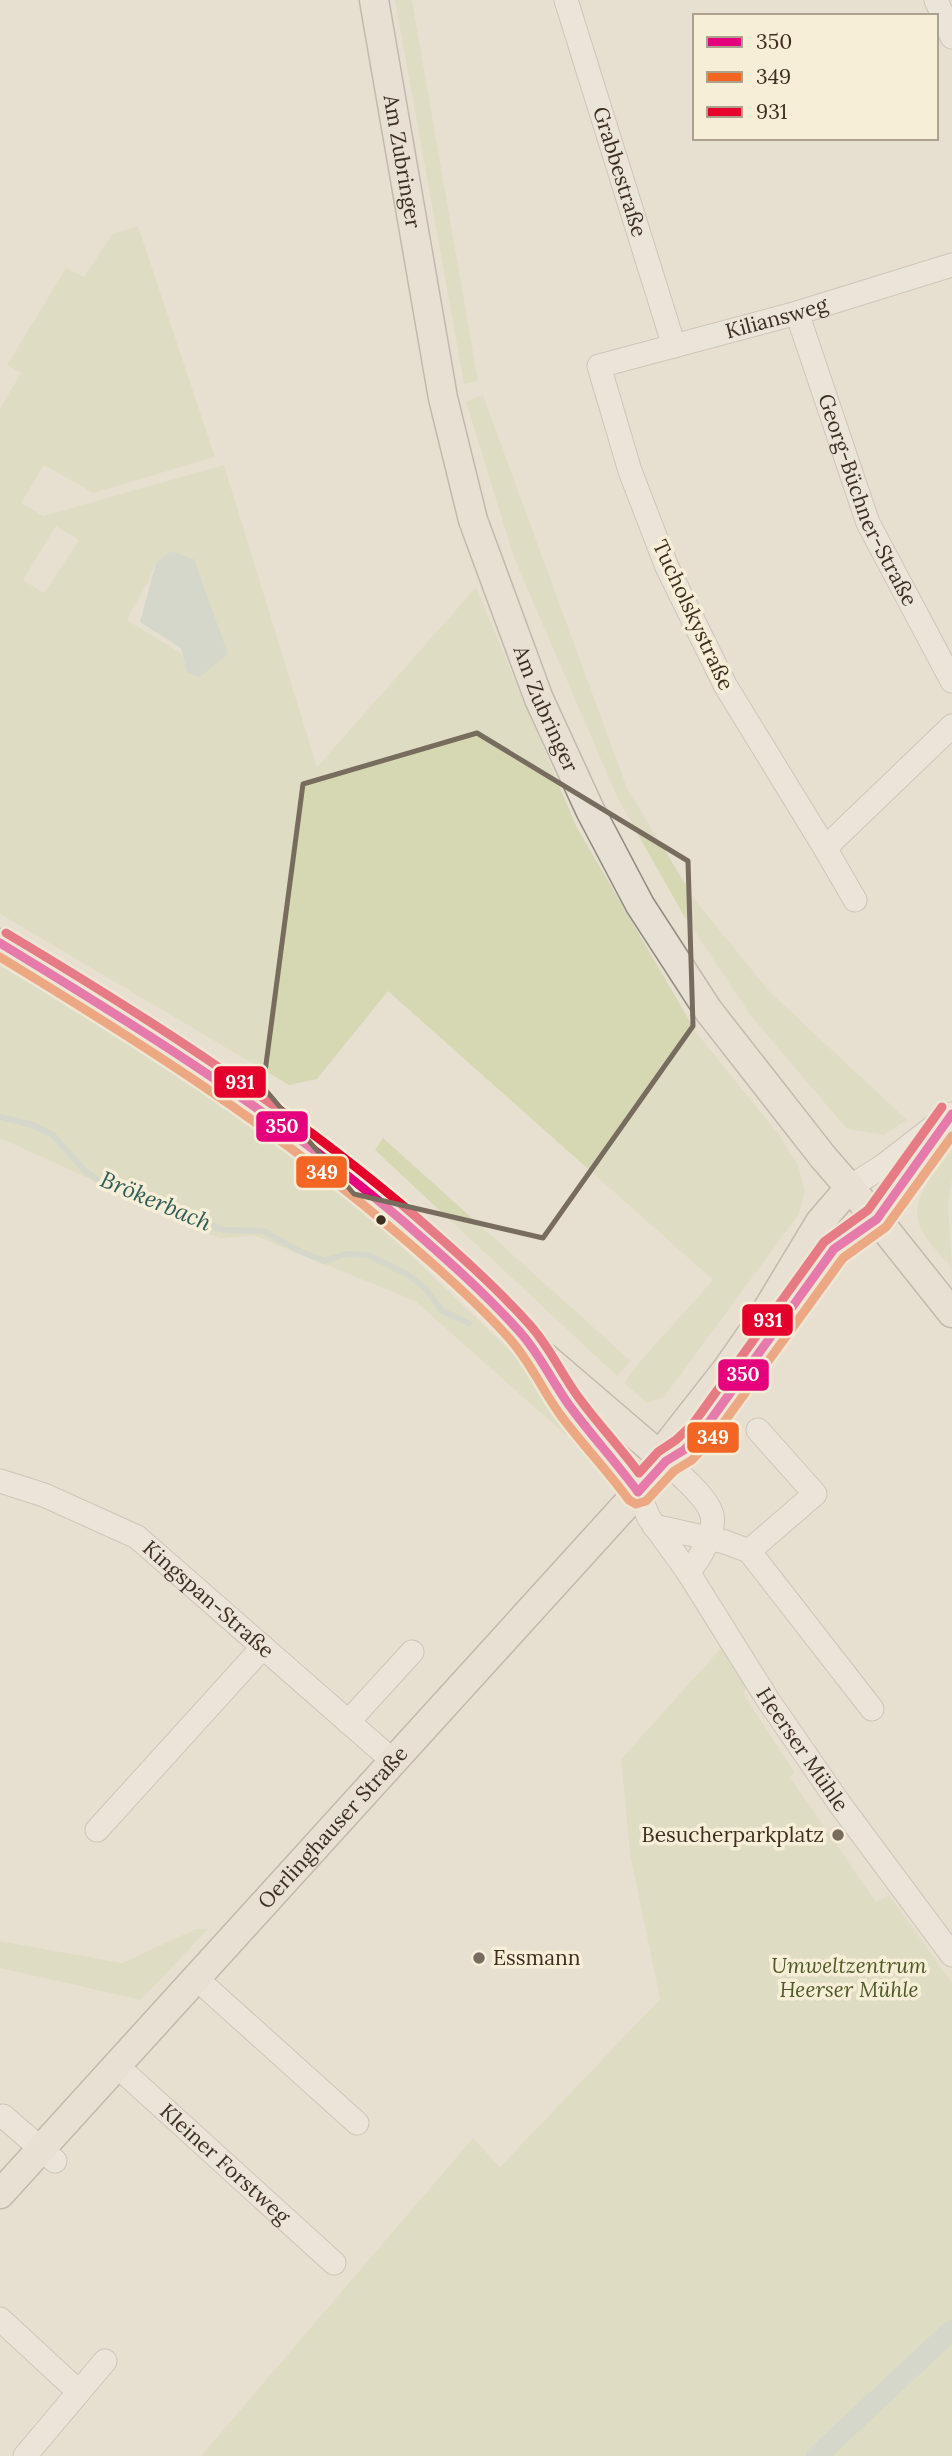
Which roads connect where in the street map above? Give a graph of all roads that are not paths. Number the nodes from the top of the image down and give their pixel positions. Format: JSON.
{"nodes":[{"id":1,"x":374,"y":0,"type":"edge"},
{"id":2,"x":566,"y":0,"type":"edge"},
{"id":3,"x":936,"y":0,"type":"edge"},
{"id":4,"x":952,"y":37,"type":"edge"},
{"id":5,"x":952,"y":265,"type":"edge"},
{"id":6,"x":797,"y":313,"type":"junction"},
{"id":7,"x":674,"y":346,"type":"junction"},
{"id":8,"x":599,"y":366,"type":"joint"},
{"id":9,"x":952,"y":681,"type":"edge"},
{"id":10,"x":952,"y":726,"type":"edge"},
{"id":11,"x":825,"y":848,"type":"junction"},
{"id":12,"x":855,"y":900,"type":"dead end"},
{"id":13,"x":0,"y":943,"type":"edge"},
{"id":14,"x":952,"y":1113,"type":"edge"},
{"id":15,"x":850,"y":1187,"type":"junction"},
{"id":16,"x":877,"y":1219,"type":"junction"},
{"id":17,"x":952,"y":1312,"type":"edge"},
{"id":18,"x":534,"y":1348,"type":"junction"},
{"id":19,"x":758,"y":1430,"type":"dead end"},
{"id":20,"x":666,"y":1461,"type":"junction"},
{"id":21,"x":0,"y":1481,"type":"edge"},
{"id":22,"x":638,"y":1492,"type":"junction"},
{"id":23,"x":654,"y":1526,"type":"junction"},
{"id":24,"x":709,"y":1538,"type":"junction"},
{"id":25,"x":749,"y":1551,"type":"junction"},
{"id":26,"x":688,"y":1573,"type":"junction"},
{"id":27,"x":263,"y":1647,"type":"junction"},
{"id":28,"x":412,"y":1652,"type":"dead end"},
{"id":29,"x":872,"y":1709,"type":"dead end"},
{"id":30,"x":348,"y":1722,"type":"junction"},
{"id":31,"x":392,"y":1760,"type":"junction"},
{"id":32,"x":97,"y":1830,"type":"dead end"},
{"id":33,"x":952,"y":1955,"type":"edge"},
{"id":34,"x":197,"y":1979,"type":"junction"},
{"id":35,"x":116,"y":2065,"type":"junction"},
{"id":36,"x":3,"y":2116,"type":"dead end"},
{"id":37,"x":357,"y":2123,"type":"dead end"},
{"id":38,"x":48,"y":2155,"type":"junction"},
{"id":39,"x":0,"y":2194,"type":"edge"},
{"id":40,"x":334,"y":2263,"type":"dead end"},
{"id":41,"x":0,"y":2319,"type":"edge"},
{"id":42,"x":105,"y":2361,"type":"dead end"},
{"id":43,"x":79,"y":2392,"type":"junction"},
{"id":44,"x":25,"y":2456,"type":"edge"}],
"edges":[{"from":1,"to":15,"type":"main road","name":"Am Zubringer"},
{"from":2,"to":7,"type":"street","name":"Grabbestraße"},
{"from":3,"to":4,"type":"street"},
{"from":5,"to":6,"type":"street","name":"Kiliansweg"},
{"from":6,"to":7,"type":"street","name":"Kiliansweg"},
{"from":6,"to":9,"type":"street","name":"Georg-Büchner-Straße"},
{"from":7,"to":8,"type":"street","name":"Kiliansweg"},
{"from":8,"to":11,"type":"street","name":"Tucholskystraße"},
{"from":10,"to":11,"type":"street"},
{"from":11,"to":12,"type":"street","name":"Tucholskystraße"},
{"from":13,"to":18,"type":"main road"},
{"from":14,"to":15,"type":"street","name":"Oerlinghauser Straße"},
{"from":14,"to":16,"type":"street","name":"Oerlinghauser Straße"},
{"from":15,"to":16,"type":"main road","name":"Am Zubringer"},
{"from":15,"to":20,"type":"main road","name":"Oerlinghauser Straße"},
{"from":16,"to":17,"type":"main road","name":"Am Zubringer"},
{"from":16,"to":20,"type":"main road","name":"Oerlinghauser Straße"},
{"from":18,"to":20,"type":"main road"},
{"from":18,"to":22,"type":"main road"},
{"from":19,"to":25,"type":"street"},
{"from":20,"to":22,"type":"main road","name":"Oerlinghauser Straße"},
{"from":20,"to":24,"type":"street"},
{"from":21,"to":27,"type":"street","name":"Kingspan-Straße"},
{"from":22,"to":23,"type":"street","name":"Heerser Mühle"},
{"from":22,"to":31,"type":"main road","name":"Oerlinghauser Straße"},
{"from":23,"to":24,"type":"street"},
{"from":23,"to":26,"type":"street","name":"Heerser Mühle"},
{"from":24,"to":25,"type":"street"},
{"from":24,"to":26,"type":"street"},
{"from":25,"to":29,"type":"street"},
{"from":26,"to":33,"type":"street","name":"Heerser Mühle"},
{"from":27,"to":30,"type":"street","name":"Kingspan-Straße"},
{"from":27,"to":32,"type":"street"},
{"from":28,"to":30,"type":"street"},
{"from":30,"to":31,"type":"street","name":"Kingspan-Straße"},
{"from":31,"to":34,"type":"main road","name":"Oerlinghauser Straße"},
{"from":34,"to":35,"type":"main road","name":"Oerlinghauser Straße"},
{"from":34,"to":37,"type":"street"},
{"from":35,"to":38,"type":"main road","name":"Oerlinghauser Straße"},
{"from":35,"to":40,"type":"street","name":"Kleiner Forstweg"},
{"from":36,"to":38,"type":"street"},
{"from":38,"to":39,"type":"main road","name":"Oerlinghauser Straße"},
{"from":41,"to":43,"type":"street"},
{"from":42,"to":43,"type":"street"},
{"from":43,"to":44,"type":"street"}]}
